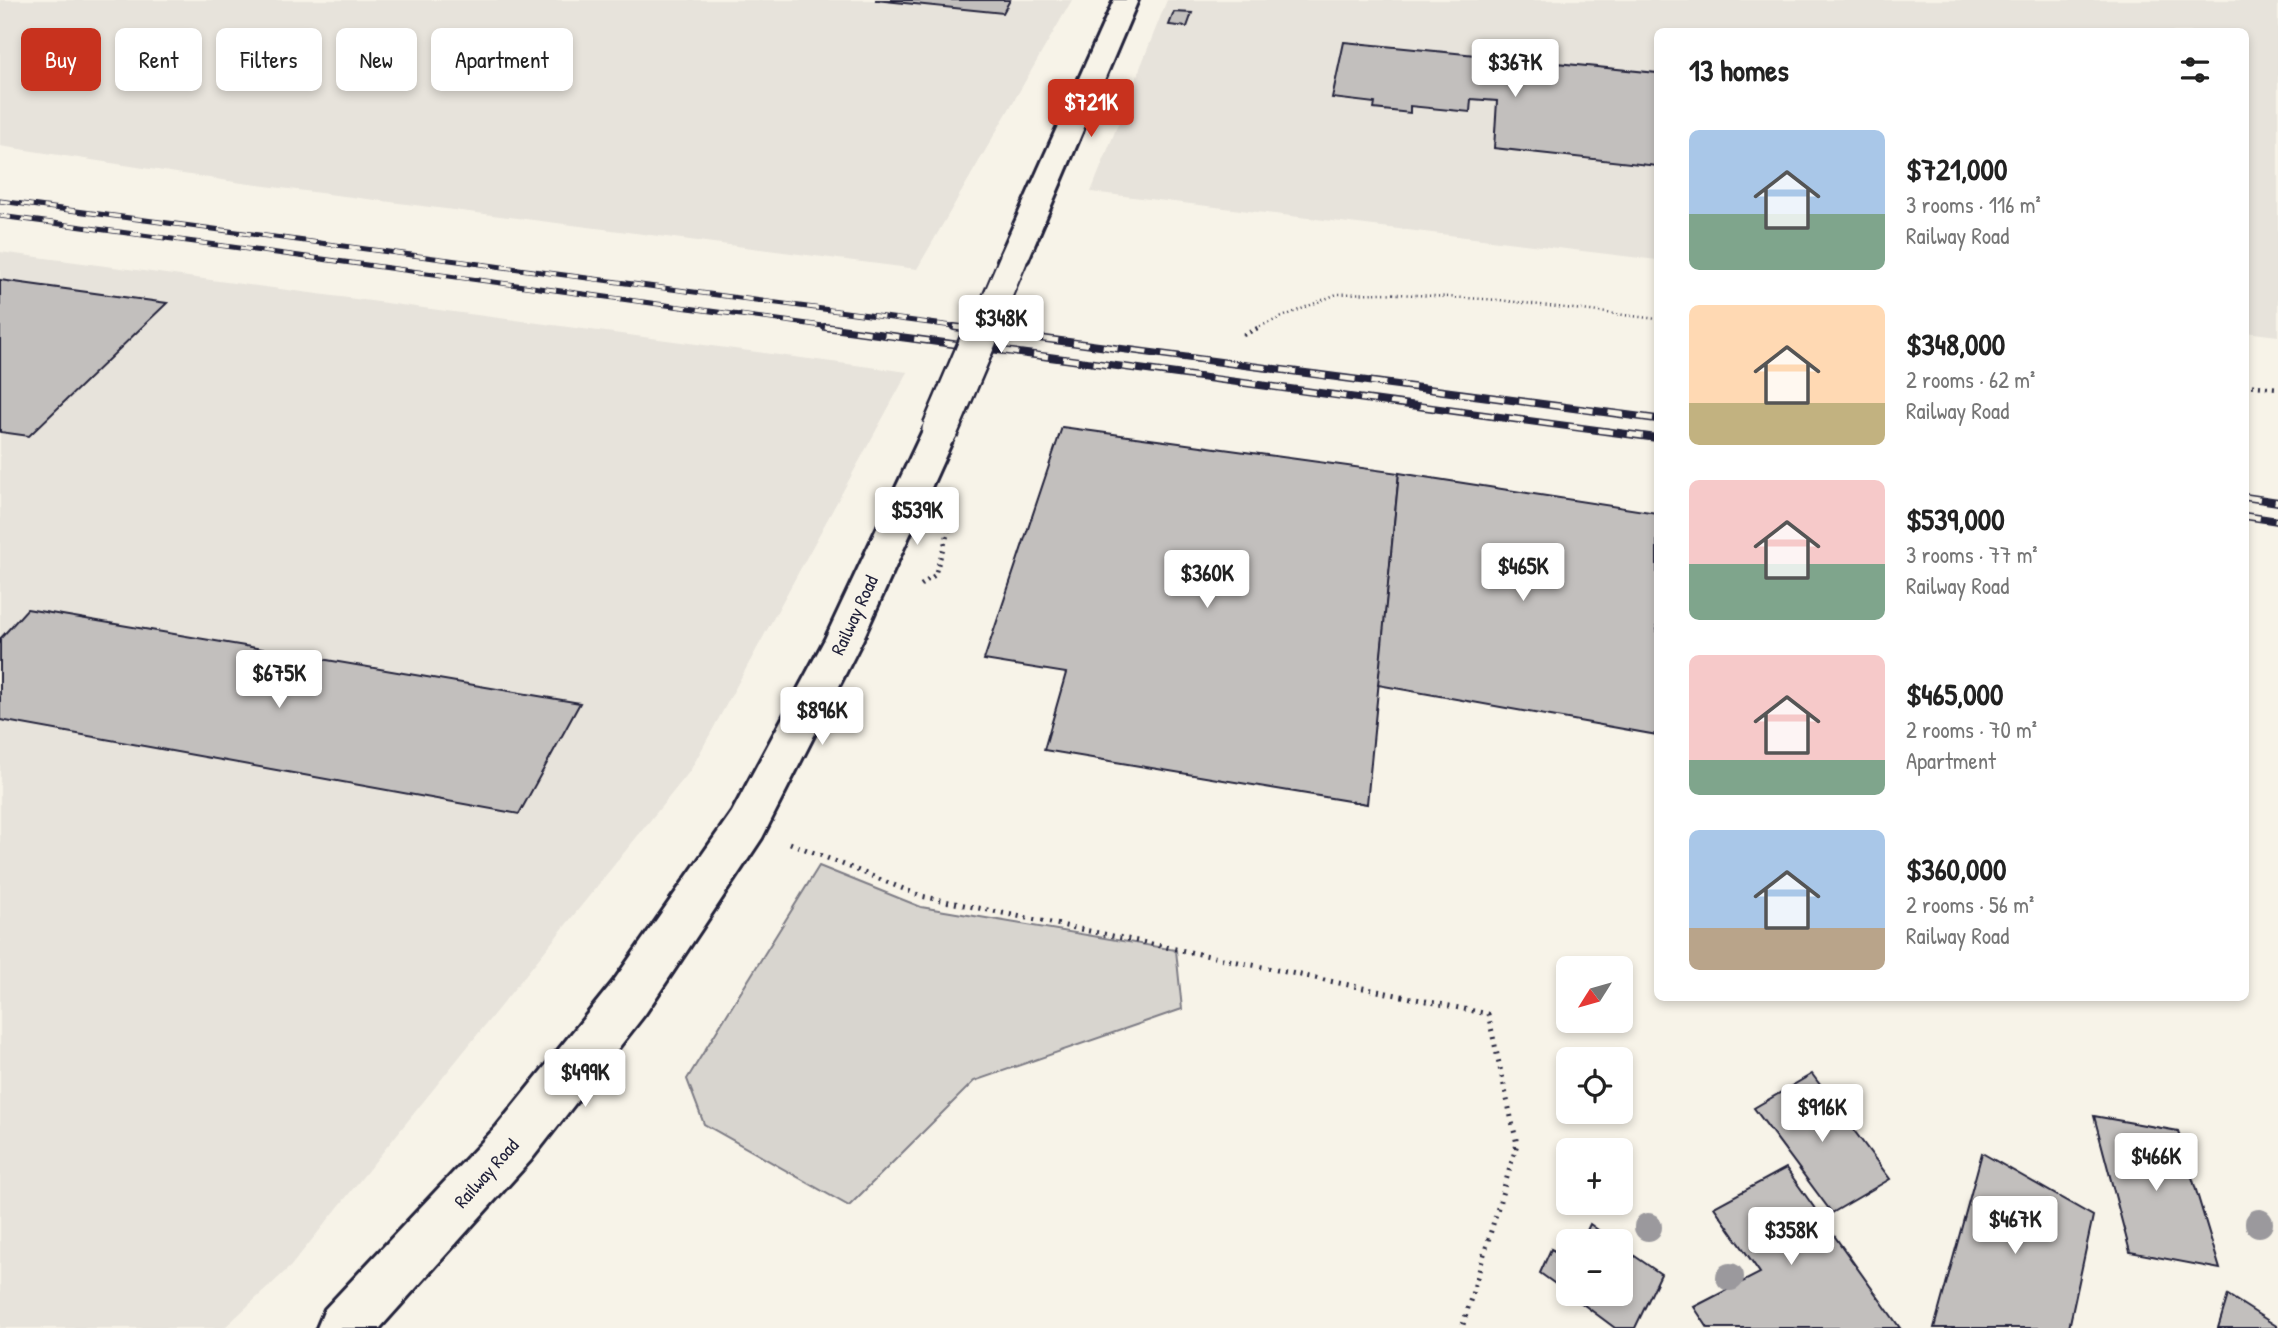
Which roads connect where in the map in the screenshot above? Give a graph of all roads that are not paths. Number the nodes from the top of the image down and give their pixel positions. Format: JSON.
{"nodes":[{"id":1,"x":1126,"y":0,"type":"edge"},
{"id":2,"x":344,"y":1328,"type":"edge"}],
"edges":[{"from":1,"to":2,"type":"main road","name":"Railway Road","bridge":true}]}
